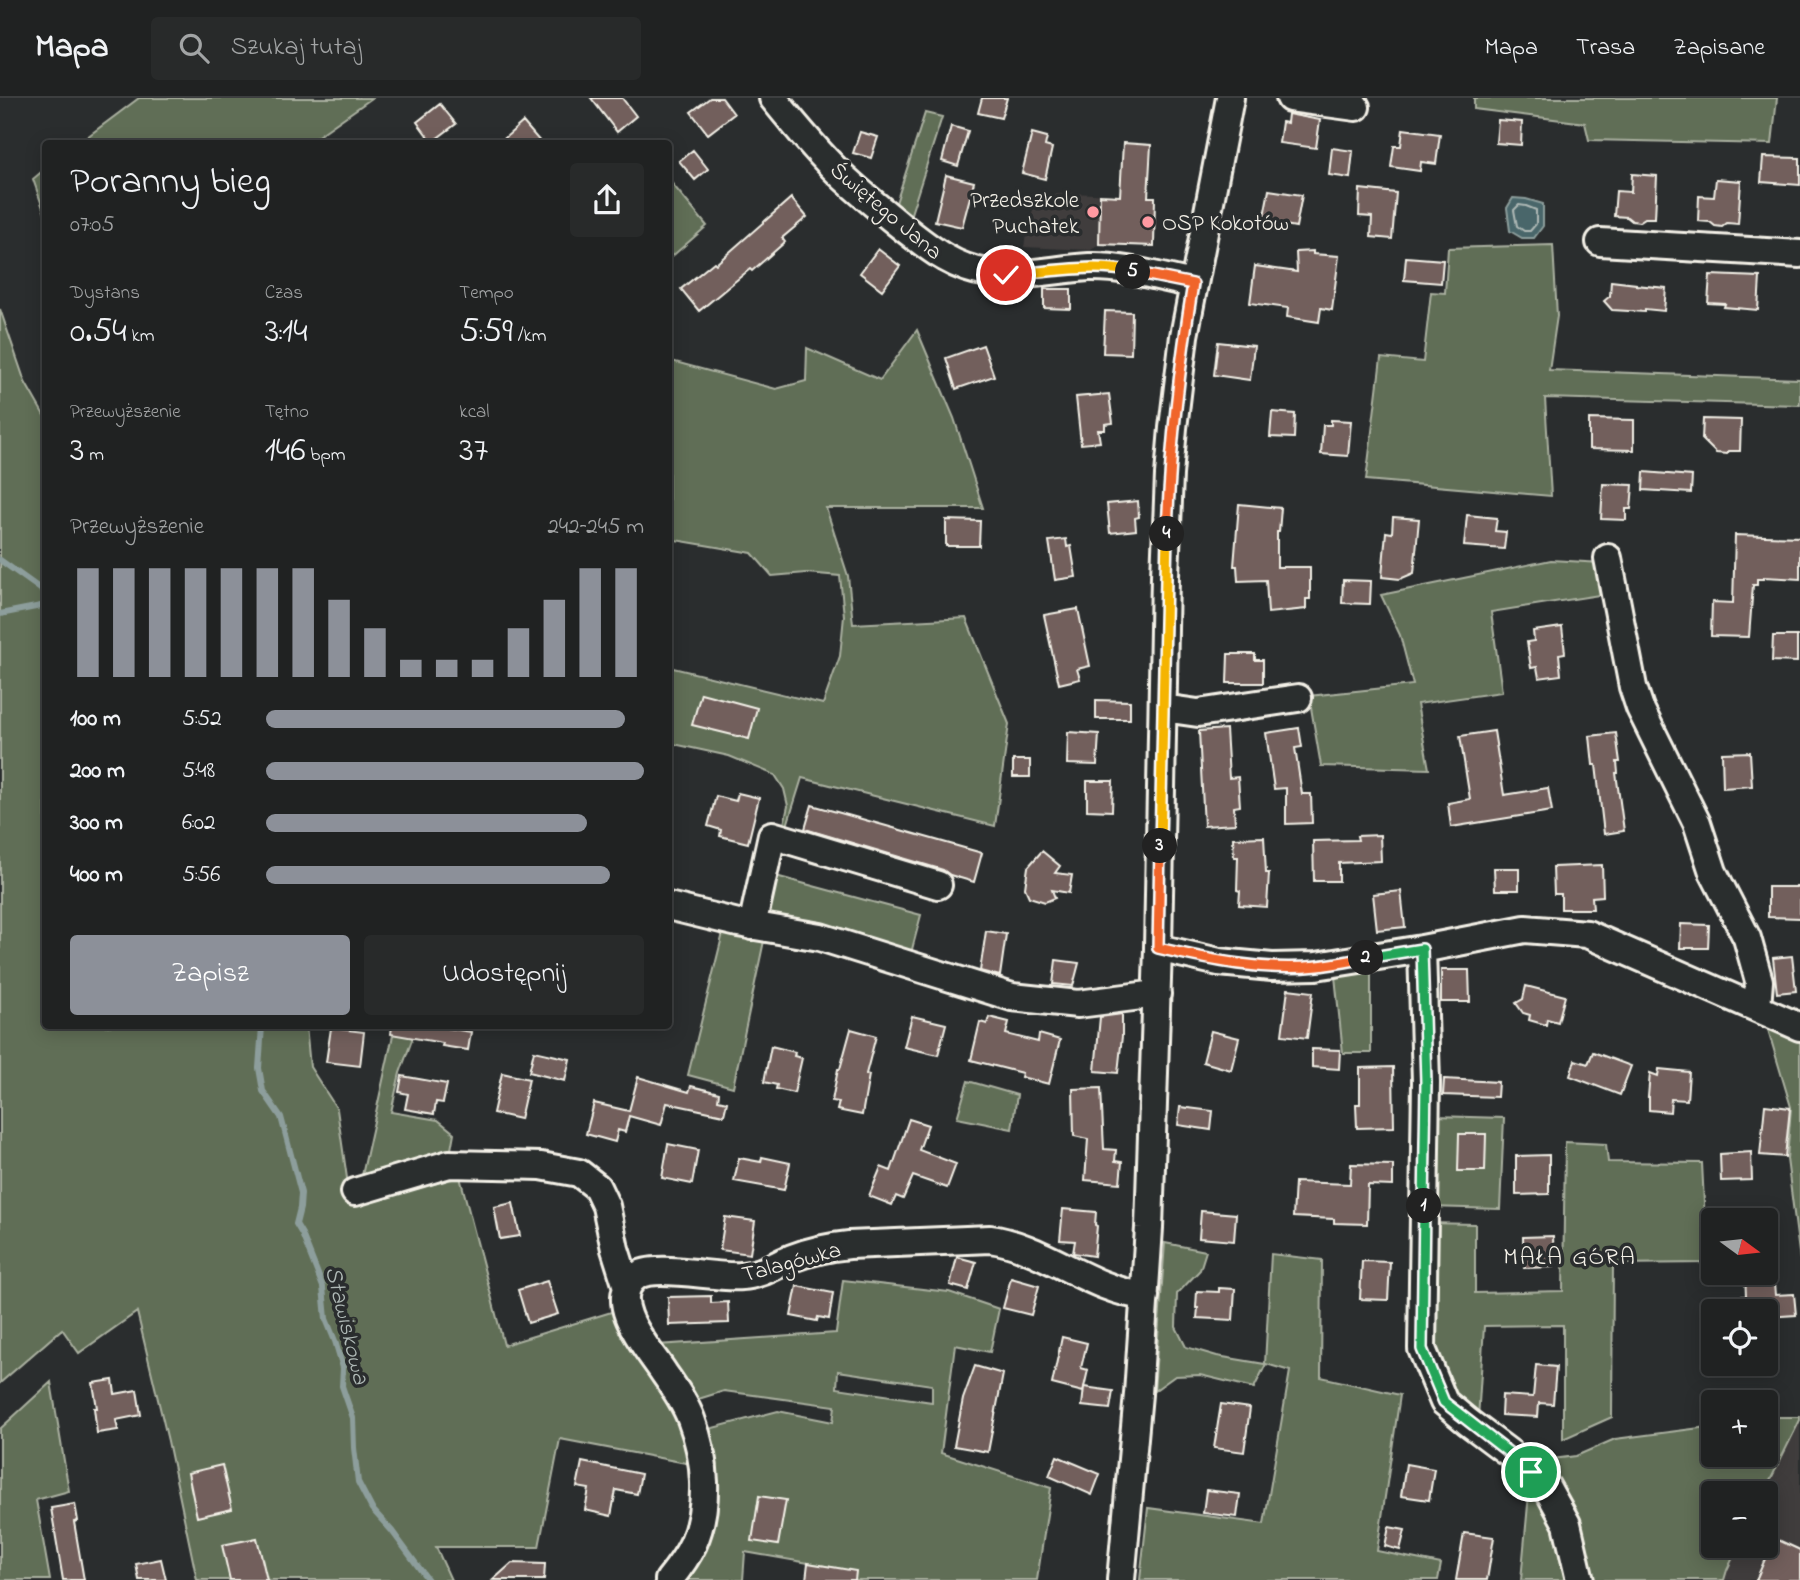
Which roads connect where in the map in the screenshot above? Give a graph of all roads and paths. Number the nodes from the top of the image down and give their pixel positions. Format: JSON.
{"nodes":[{"id":1,"x":773,"y":98,"type":"edge"},
{"id":2,"x":1230,"y":98,"type":"edge"},
{"id":3,"x":1290,"y":98,"type":"edge"},
{"id":4,"x":1356,"y":107,"type":"dead end"},
{"id":5,"x":1600,"y":242,"type":"dead end"},
{"id":6,"x":1800,"y":254,"type":"edge"},
{"id":7,"x":1193,"y":284,"type":"junction"},
{"id":8,"x":1608,"y":558,"type":"dead end"},
{"id":9,"x":1298,"y":698,"type":"dead end"},
{"id":10,"x":1163,"y":708,"type":"junction"},
{"id":11,"x":938,"y":885,"type":"dead end"},
{"id":12,"x":672,"y":907,"type":"edge"},
{"id":13,"x":752,"y":926,"type":"junction"},
{"id":14,"x":1158,"y":948,"type":"junction"},
{"id":15,"x":1422,"y":949,"type":"junction"},
{"id":16,"x":1157,"y":994,"type":"junction"},
{"id":17,"x":1757,"y":1008,"type":"junction"},
{"id":18,"x":1800,"y":1027,"type":"edge"},
{"id":19,"x":355,"y":1192,"type":"dead end"},
{"id":20,"x":627,"y":1287,"type":"junction"},
{"id":21,"x":1145,"y":1296,"type":"junction"},
{"id":22,"x":669,"y":1580,"type":"edge"},
{"id":23,"x":1121,"y":1580,"type":"edge"},
{"id":24,"x":1580,"y":1580,"type":"edge"}],
"edges":[{"from":1,"to":7,"type":"street","name":"Świętego Jana"},
{"from":2,"to":7,"type":"street"},
{"from":3,"to":4,"type":"street"},
{"from":5,"to":6,"type":"street"},
{"from":7,"to":10,"type":"street"},
{"from":8,"to":17,"type":"street"},
{"from":9,"to":10,"type":"street"},
{"from":10,"to":14,"type":"street"},
{"from":11,"to":13,"type":"street"},
{"from":12,"to":13,"type":"street"},
{"from":13,"to":16,"type":"street"},
{"from":14,"to":15,"type":"street"},
{"from":14,"to":16,"type":"street"},
{"from":15,"to":17,"type":"street"},
{"from":15,"to":24,"type":"street"},
{"from":16,"to":21,"type":"street"},
{"from":17,"to":18,"type":"street"},
{"from":19,"to":20,"type":"street"},
{"from":20,"to":21,"type":"street","name":"Talagówka"},
{"from":20,"to":22,"type":"street"},
{"from":21,"to":23,"type":"street"}]}
